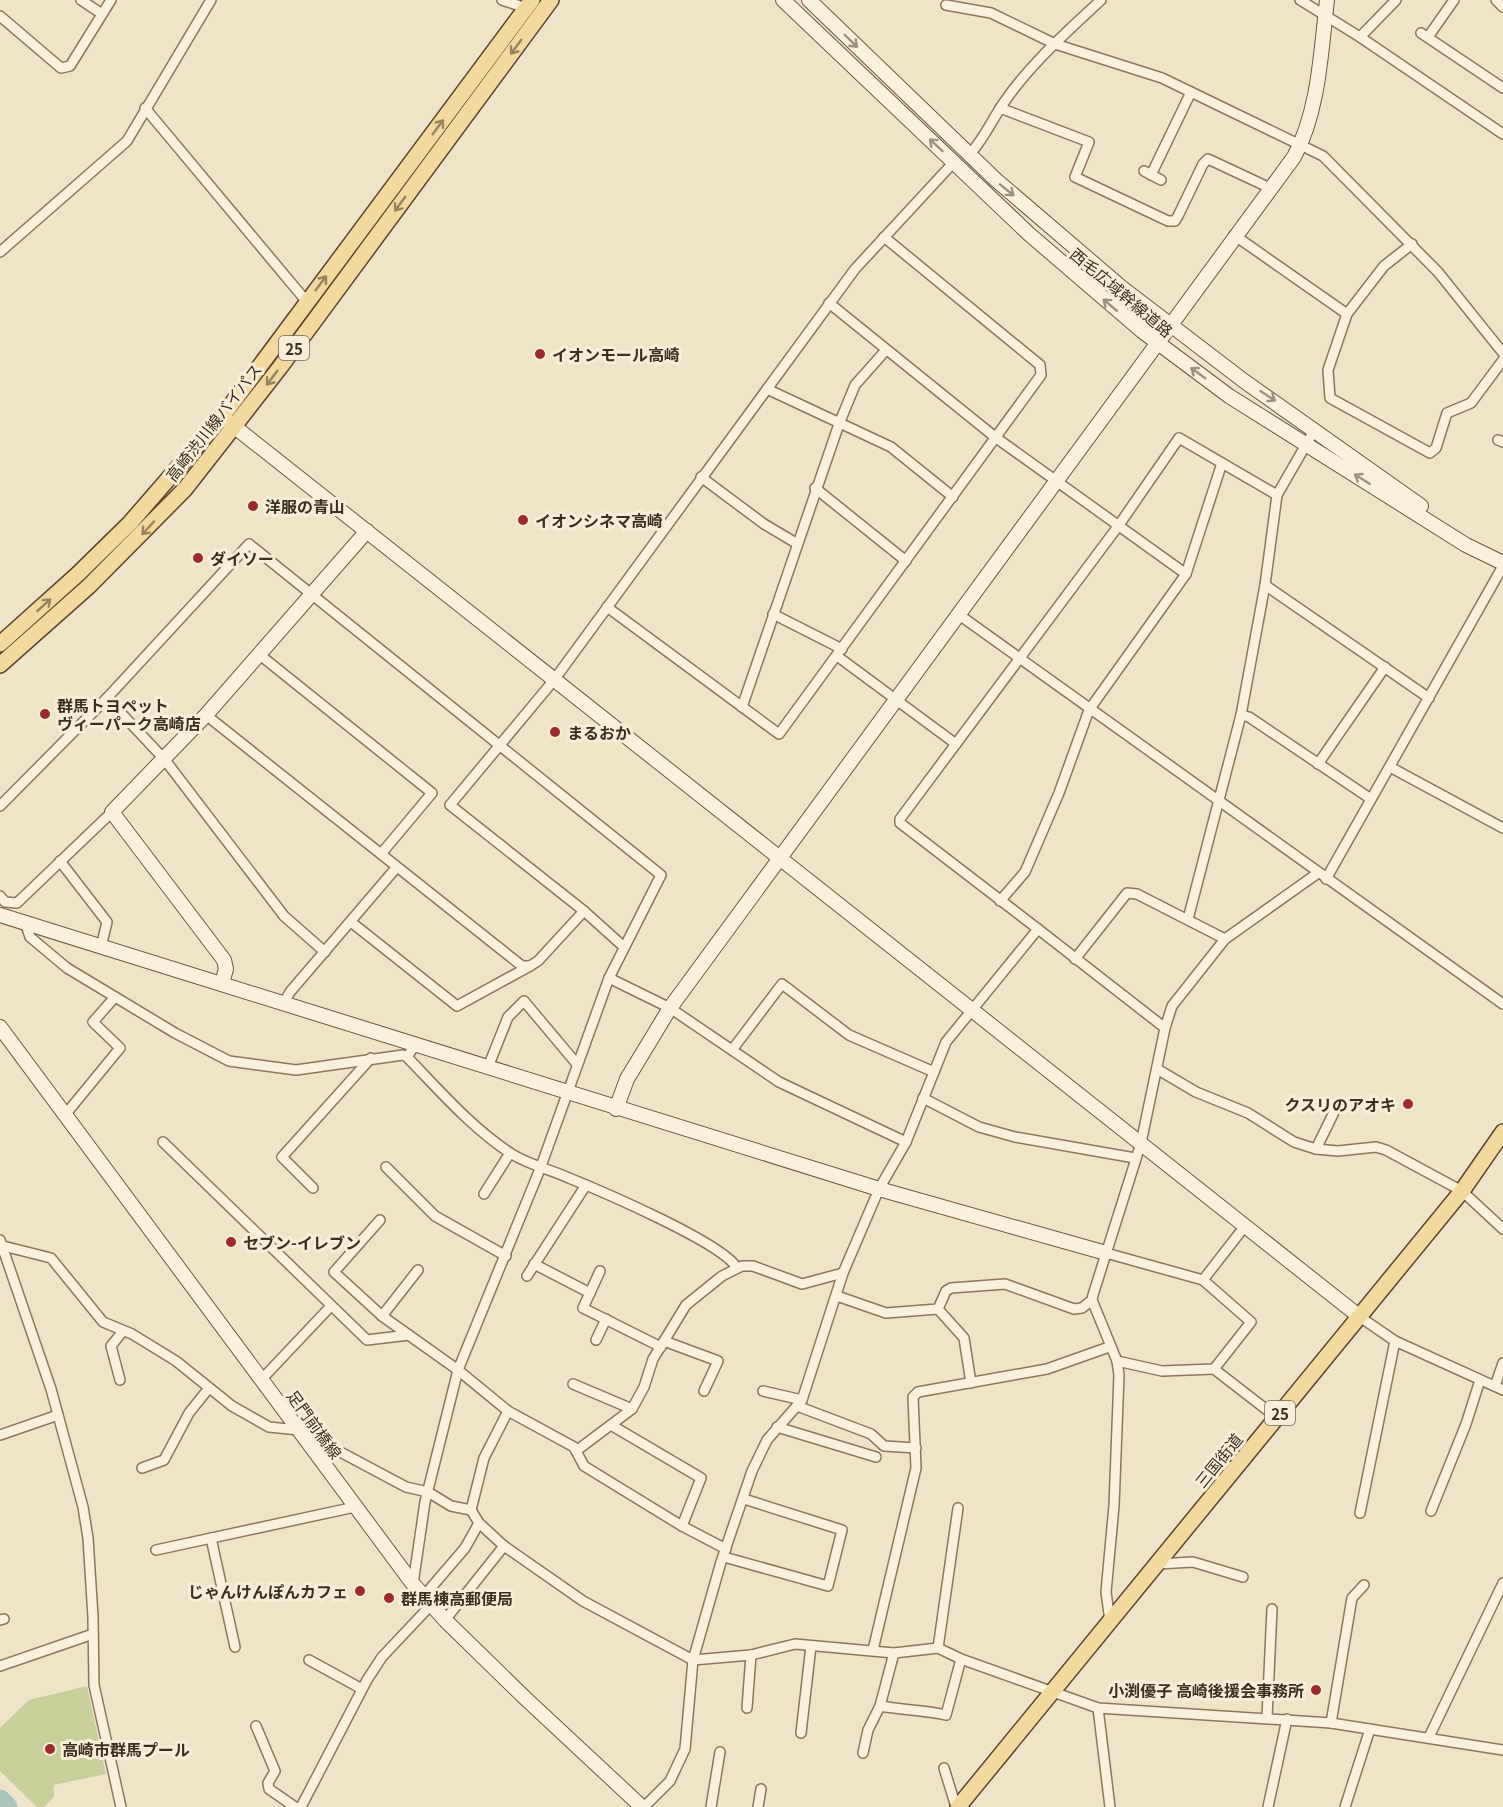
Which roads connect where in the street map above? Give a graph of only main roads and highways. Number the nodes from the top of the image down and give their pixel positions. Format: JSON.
{"nodes":[{"id":1,"x":551,"y":0,"type":"edge"},
{"id":2,"x":529,"y":4,"type":"edge"},
{"id":3,"x":0,"y":644,"type":"edge"},
{"id":4,"x":0,"y":664,"type":"edge"},
{"id":5,"x":1503,"y":1132,"type":"edge"},
{"id":6,"x":957,"y":1807,"type":"edge"}],
"edges":[{"from":1,"to":4,"type":"main road","name":"高崎渋川線バイパス","number":"25","one_way":true},
{"from":3,"to":2,"type":"main road","name":"高崎渋川線バイパス","number":"25","one_way":true},
{"from":5,"to":6,"type":"main road","name":"三国街道","number":"25"}]}
